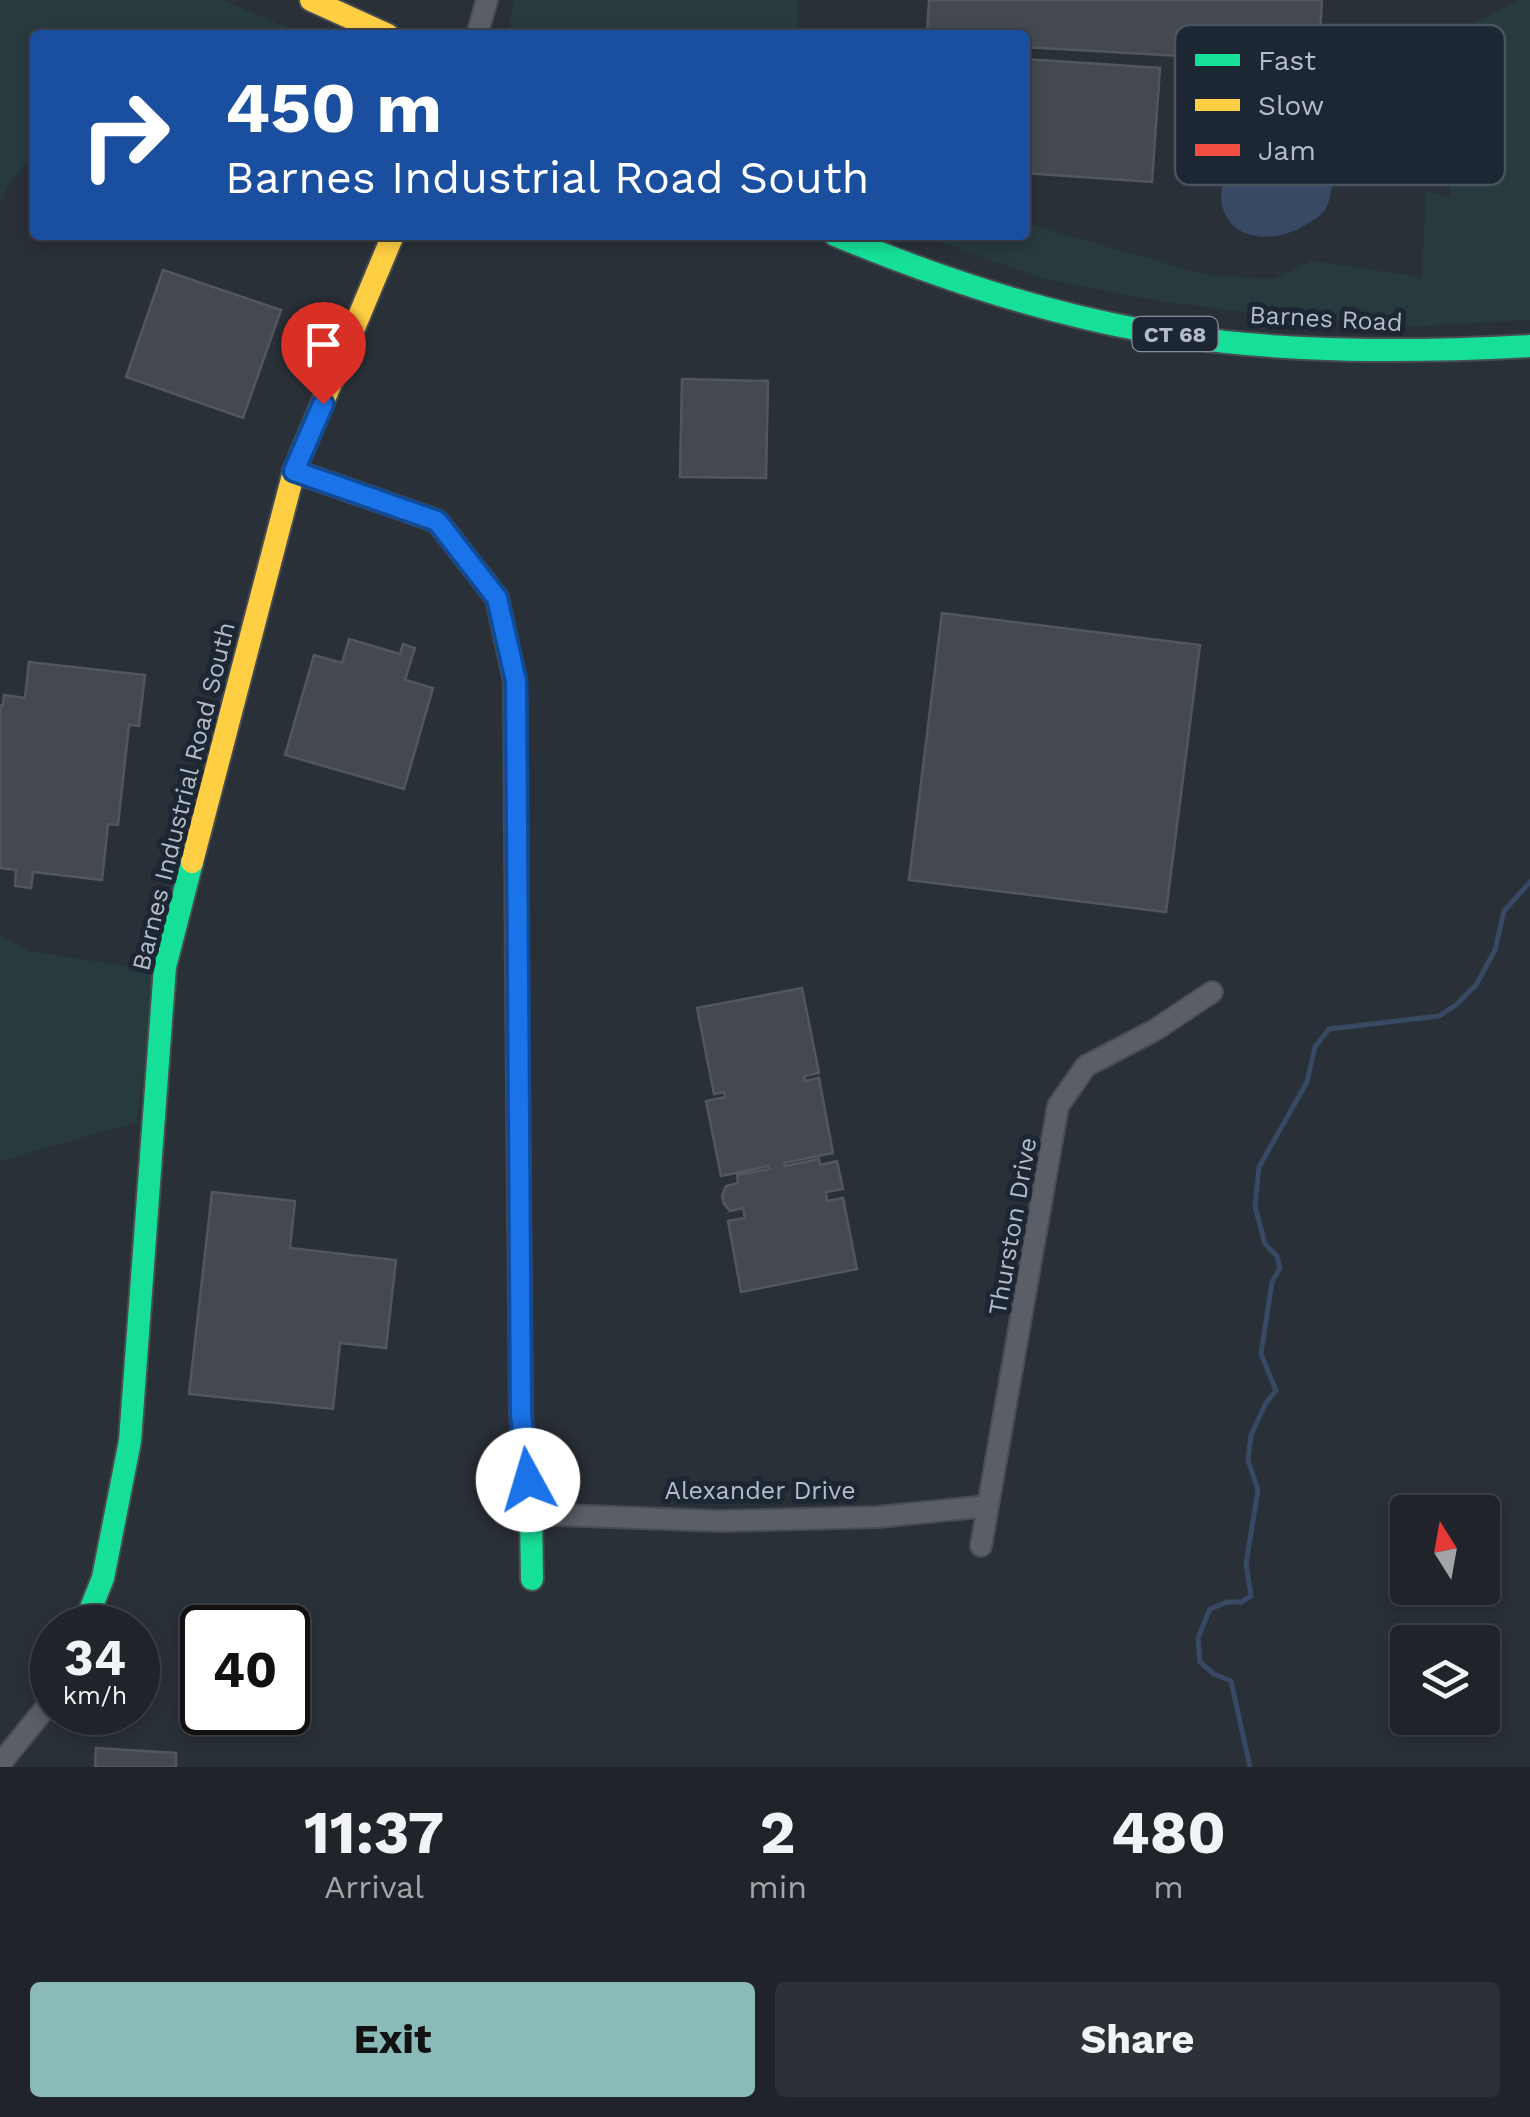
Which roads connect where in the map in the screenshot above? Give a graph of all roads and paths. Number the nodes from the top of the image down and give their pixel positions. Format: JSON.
{"nodes":[{"id":1,"x":311,"y":0,"type":"edge"},
{"id":2,"x":487,"y":0,"type":"edge"},
{"id":3,"x":377,"y":30,"type":"edge"},
{"id":4,"x":478,"y":30,"type":"edge"},
{"id":5,"x":391,"y":240,"type":"edge"},
{"id":6,"x":848,"y":240,"type":"edge"},
{"id":7,"x":1530,"y":346,"type":"edge"},
{"id":8,"x":294,"y":471,"type":"junction"},
{"id":9,"x":1212,"y":992,"type":"dead end"},
{"id":10,"x":988,"y":1506,"type":"junction"},
{"id":11,"x":531,"y":1514,"type":"junction"},
{"id":12,"x":982,"y":1546,"type":"dead end"},
{"id":13,"x":532,"y":1578,"type":"dead end"},
{"id":14,"x":92,"y":1605,"type":"edge"},
{"id":15,"x":30,"y":1727,"type":"edge"},
{"id":16,"x":0,"y":1764,"type":"edge"}],
"edges":[{"from":1,"to":3,"type":"street"},
{"from":2,"to":4,"type":"street"},
{"from":5,"to":8,"type":"street","name":"Barnes Industrial Road South"},
{"from":6,"to":7,"type":"street","name":"Barnes Road","number":"CT 68"},
{"from":8,"to":11,"type":"street"},
{"from":8,"to":14,"type":"street","name":"Barnes Industrial Road South"},
{"from":9,"to":10,"type":"street","name":"Thurston Drive"},
{"from":10,"to":11,"type":"street","name":"Alexander Drive"},
{"from":10,"to":12,"type":"street","name":"Thurston Drive"},
{"from":11,"to":13,"type":"street"},
{"from":15,"to":16,"type":"street"}]}
